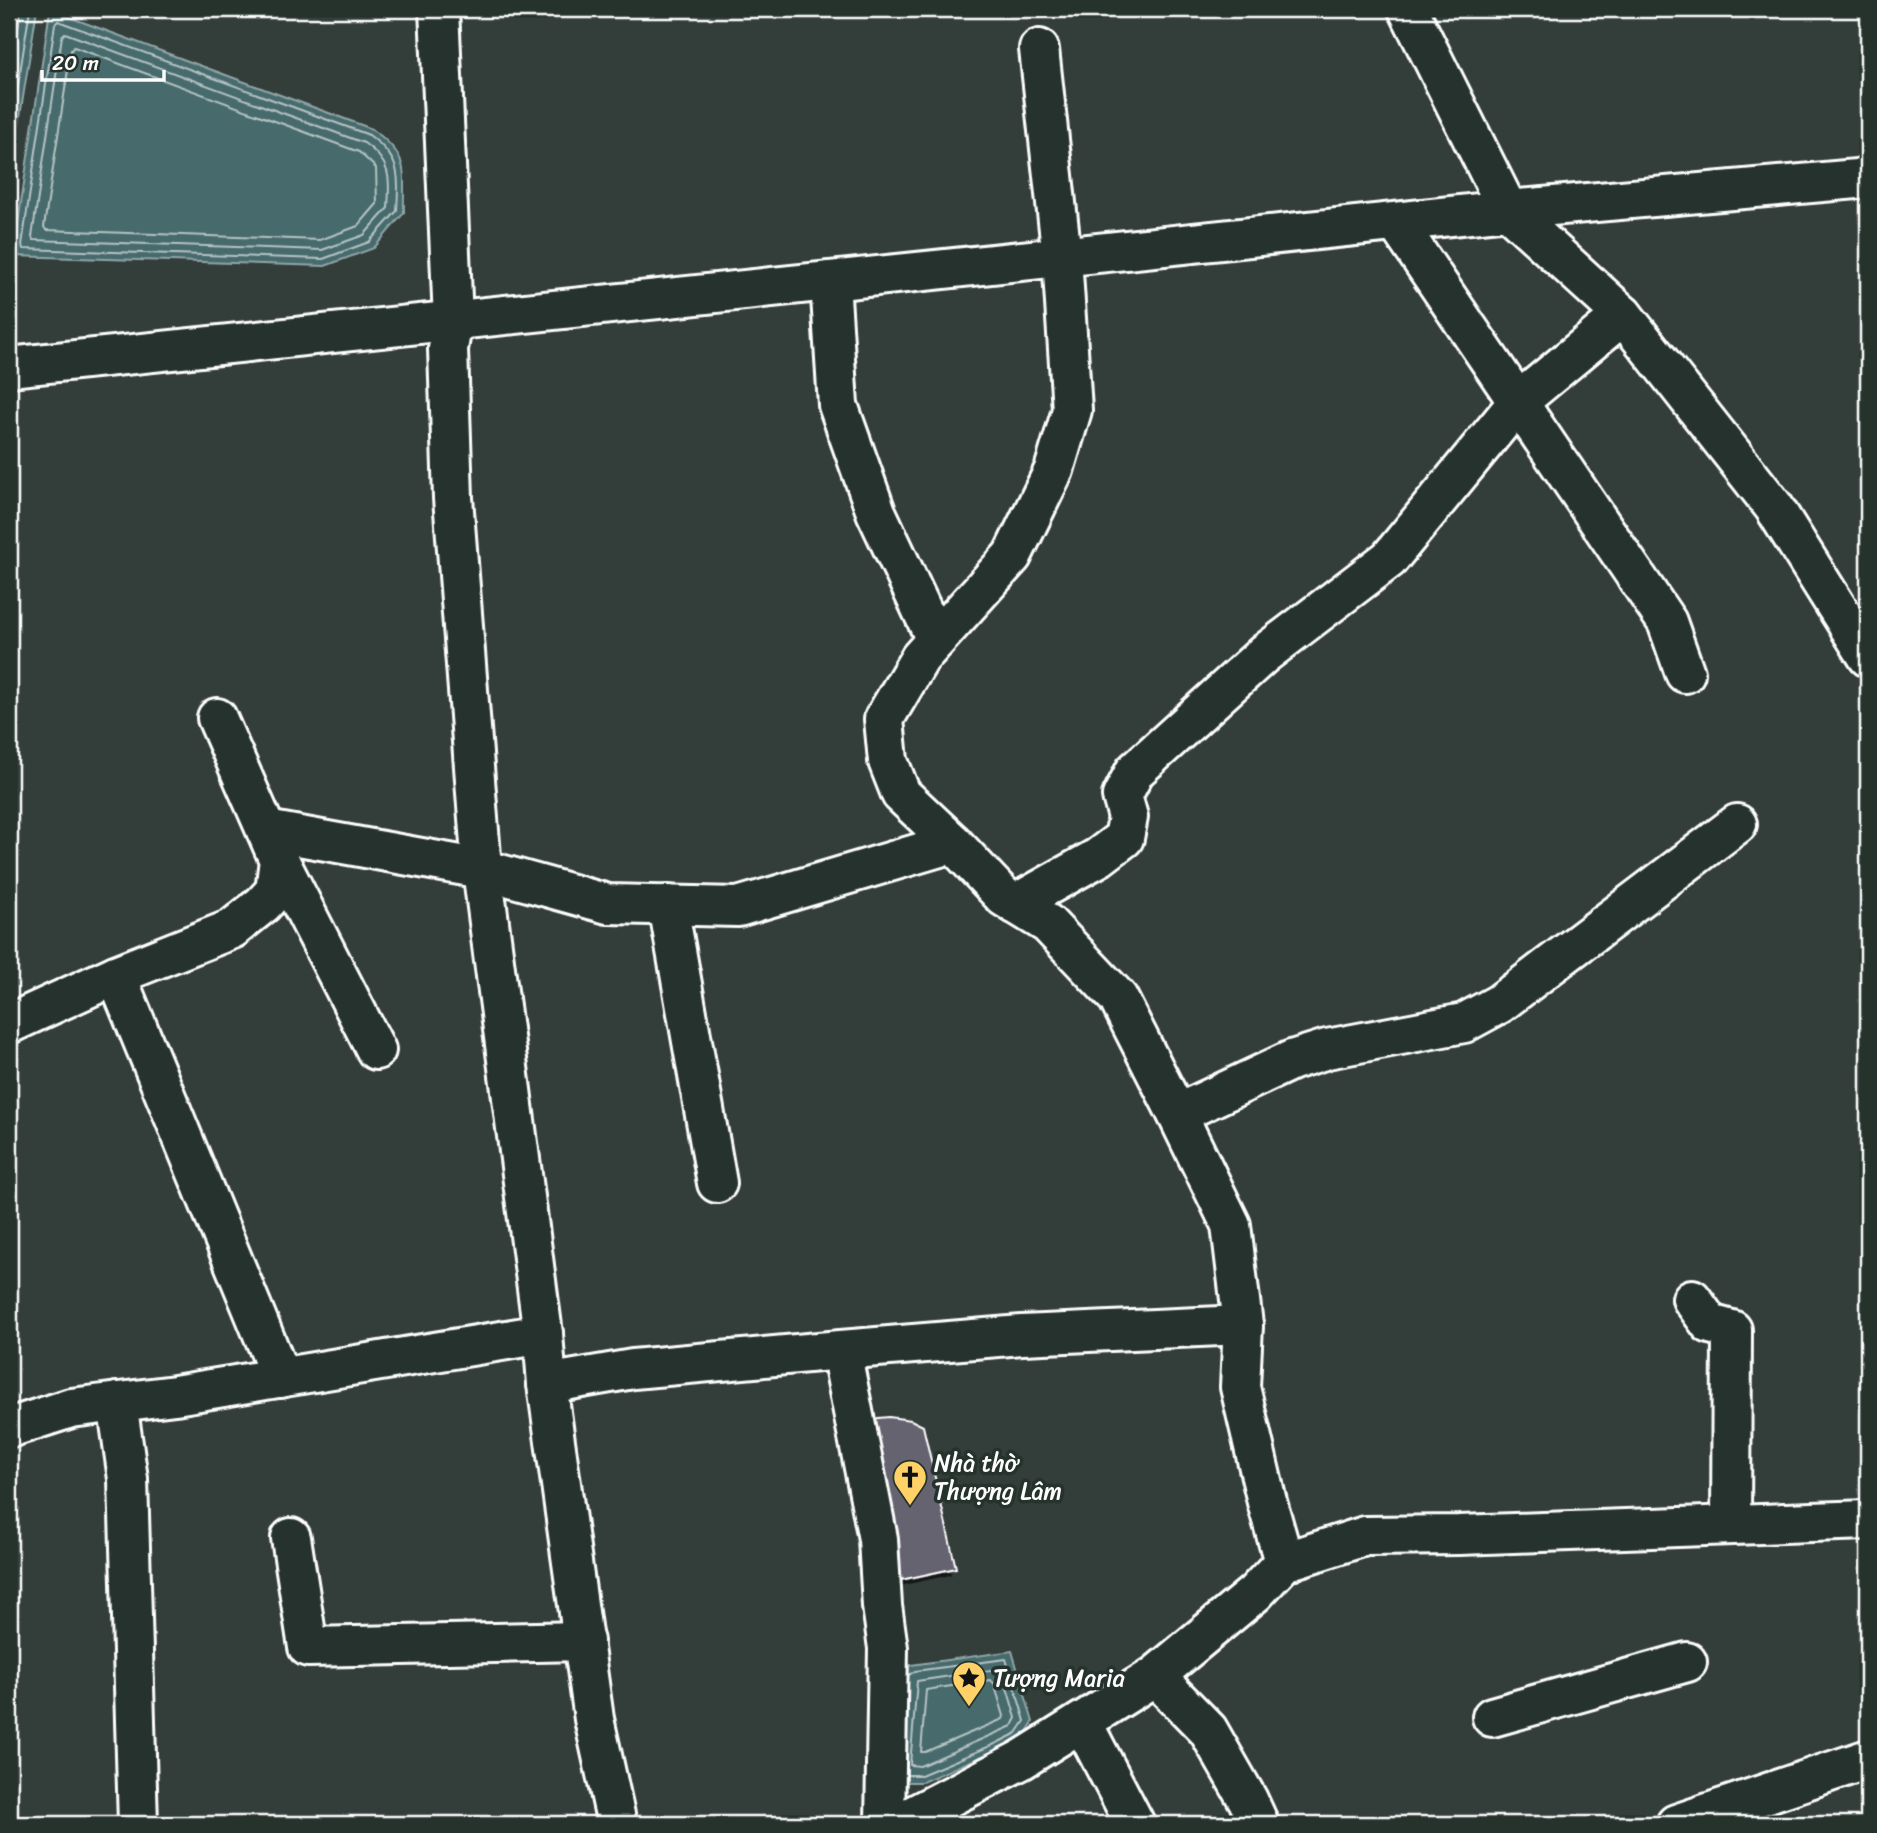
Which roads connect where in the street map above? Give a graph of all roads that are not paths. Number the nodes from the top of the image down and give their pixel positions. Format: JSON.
{"nodes":[{"id":1,"x":439,"y":9,"type":"edge"},
{"id":2,"x":1408,"y":9,"type":"edge"},
{"id":3,"x":1039,"y":49,"type":"dead end"},
{"id":4,"x":1868,"y":178,"type":"edge"},
{"id":5,"x":1508,"y":210,"type":"junction"},
{"id":6,"x":1396,"y":222,"type":"junction"},
{"id":7,"x":1062,"y":257,"type":"junction"},
{"id":8,"x":830,"y":281,"type":"junction"},
{"id":9,"x":1623,"y":315,"type":"junction"},
{"id":10,"x":453,"y":320,"type":"junction"},
{"id":11,"x":9,"y":367,"type":"edge"},
{"id":12,"x":1518,"y":402,"type":"junction"},
{"id":13,"x":936,"y":640,"type":"junction"},
{"id":14,"x":1868,"y":657,"type":"edge"},
{"id":15,"x":1685,"y":673,"type":"dead end"},
{"id":16,"x":217,"y":718,"type":"dead end"},
{"id":17,"x":1737,"y":824,"type":"dead end"},
{"id":18,"x":953,"y":843,"type":"junction"},
{"id":19,"x":273,"y":845,"type":"junction"},
{"id":20,"x":482,"y":869,"type":"junction"},
{"id":21,"x":1015,"y":904,"type":"junction"},
{"id":22,"x":668,"y":905,"type":"junction"},
{"id":23,"x":116,"y":975,"type":"junction"},
{"id":24,"x":9,"y":1024,"type":"edge"},
{"id":25,"x":376,"y":1050,"type":"dead end"},
{"id":26,"x":1177,"y":1114,"type":"junction"},
{"id":27,"x":718,"y":1183,"type":"dead end"},
{"id":28,"x":1692,"y":1299,"type":"dead end"},
{"id":29,"x":1243,"y":1325,"type":"junction"},
{"id":30,"x":543,"y":1334,"type":"junction"},
{"id":31,"x":841,"y":1350,"type":"junction"},
{"id":32,"x":281,"y":1378,"type":"junction"},
{"id":33,"x":547,"y":1384,"type":"junction"},
{"id":34,"x":117,"y":1402,"type":"junction"},
{"id":35,"x":9,"y":1429,"type":"edge"},
{"id":36,"x":1868,"y":1520,"type":"edge"},
{"id":37,"x":1731,"y":1525,"type":"junction"},
{"id":38,"x":291,"y":1538,"type":"dead end"},
{"id":39,"x":1284,"y":1562,"type":"junction"},
{"id":40,"x":584,"y":1641,"type":"junction"},
{"id":41,"x":1686,"y":1662,"type":"dead end"},
{"id":42,"x":1155,"y":1676,"type":"junction"},
{"id":43,"x":1492,"y":1717,"type":"dead end"},
{"id":44,"x":1082,"y":1722,"type":"junction"},
{"id":45,"x":1868,"y":1759,"type":"edge"},
{"id":46,"x":138,"y":1824,"type":"edge"},
{"id":47,"x":617,"y":1824,"type":"edge"},
{"id":48,"x":885,"y":1824,"type":"edge"},
{"id":49,"x":898,"y":1824,"type":"edge"},
{"id":50,"x":1135,"y":1824,"type":"edge"},
{"id":51,"x":1259,"y":1824,"type":"edge"},
{"id":52,"x":1676,"y":1824,"type":"edge"}],
"edges":[{"from":1,"to":10,"type":"street"},
{"from":2,"to":5,"type":"street"},
{"from":3,"to":7,"type":"street"},
{"from":4,"to":5,"type":"street"},
{"from":5,"to":6,"type":"street"},
{"from":5,"to":9,"type":"street"},
{"from":6,"to":7,"type":"street"},
{"from":6,"to":12,"type":"street"},
{"from":7,"to":8,"type":"street"},
{"from":7,"to":13,"type":"street"},
{"from":8,"to":10,"type":"street"},
{"from":8,"to":13,"type":"street"},
{"from":9,"to":12,"type":"street"},
{"from":9,"to":14,"type":"street"},
{"from":10,"to":11,"type":"street"},
{"from":10,"to":20,"type":"street"},
{"from":12,"to":15,"type":"street"},
{"from":12,"to":21,"type":"street"},
{"from":13,"to":18,"type":"street"},
{"from":16,"to":19,"type":"street"},
{"from":17,"to":26,"type":"street"},
{"from":18,"to":21,"type":"street"},
{"from":18,"to":22,"type":"street"},
{"from":19,"to":20,"type":"street"},
{"from":19,"to":23,"type":"street"},
{"from":19,"to":25,"type":"street"},
{"from":20,"to":22,"type":"street"},
{"from":20,"to":30,"type":"street"},
{"from":21,"to":26,"type":"street"},
{"from":22,"to":27,"type":"street"},
{"from":23,"to":24,"type":"street"},
{"from":23,"to":32,"type":"street"},
{"from":26,"to":29,"type":"street"},
{"from":28,"to":37,"type":"street"},
{"from":29,"to":31,"type":"street"},
{"from":29,"to":39,"type":"street"},
{"from":30,"to":32,"type":"street"},
{"from":30,"to":33,"type":"street"},
{"from":31,"to":33,"type":"street"},
{"from":31,"to":48,"type":"street"},
{"from":32,"to":34,"type":"street"},
{"from":33,"to":40,"type":"street"},
{"from":34,"to":35,"type":"street"},
{"from":34,"to":46,"type":"street"},
{"from":36,"to":37,"type":"street"},
{"from":37,"to":39,"type":"street"},
{"from":38,"to":40,"type":"street"},
{"from":39,"to":42,"type":"street"},
{"from":40,"to":47,"type":"street"},
{"from":41,"to":43,"type":"street"},
{"from":42,"to":44,"type":"street"},
{"from":42,"to":51,"type":"street"},
{"from":44,"to":49,"type":"street"},
{"from":44,"to":50,"type":"street"},
{"from":45,"to":52,"type":"street"}]}
